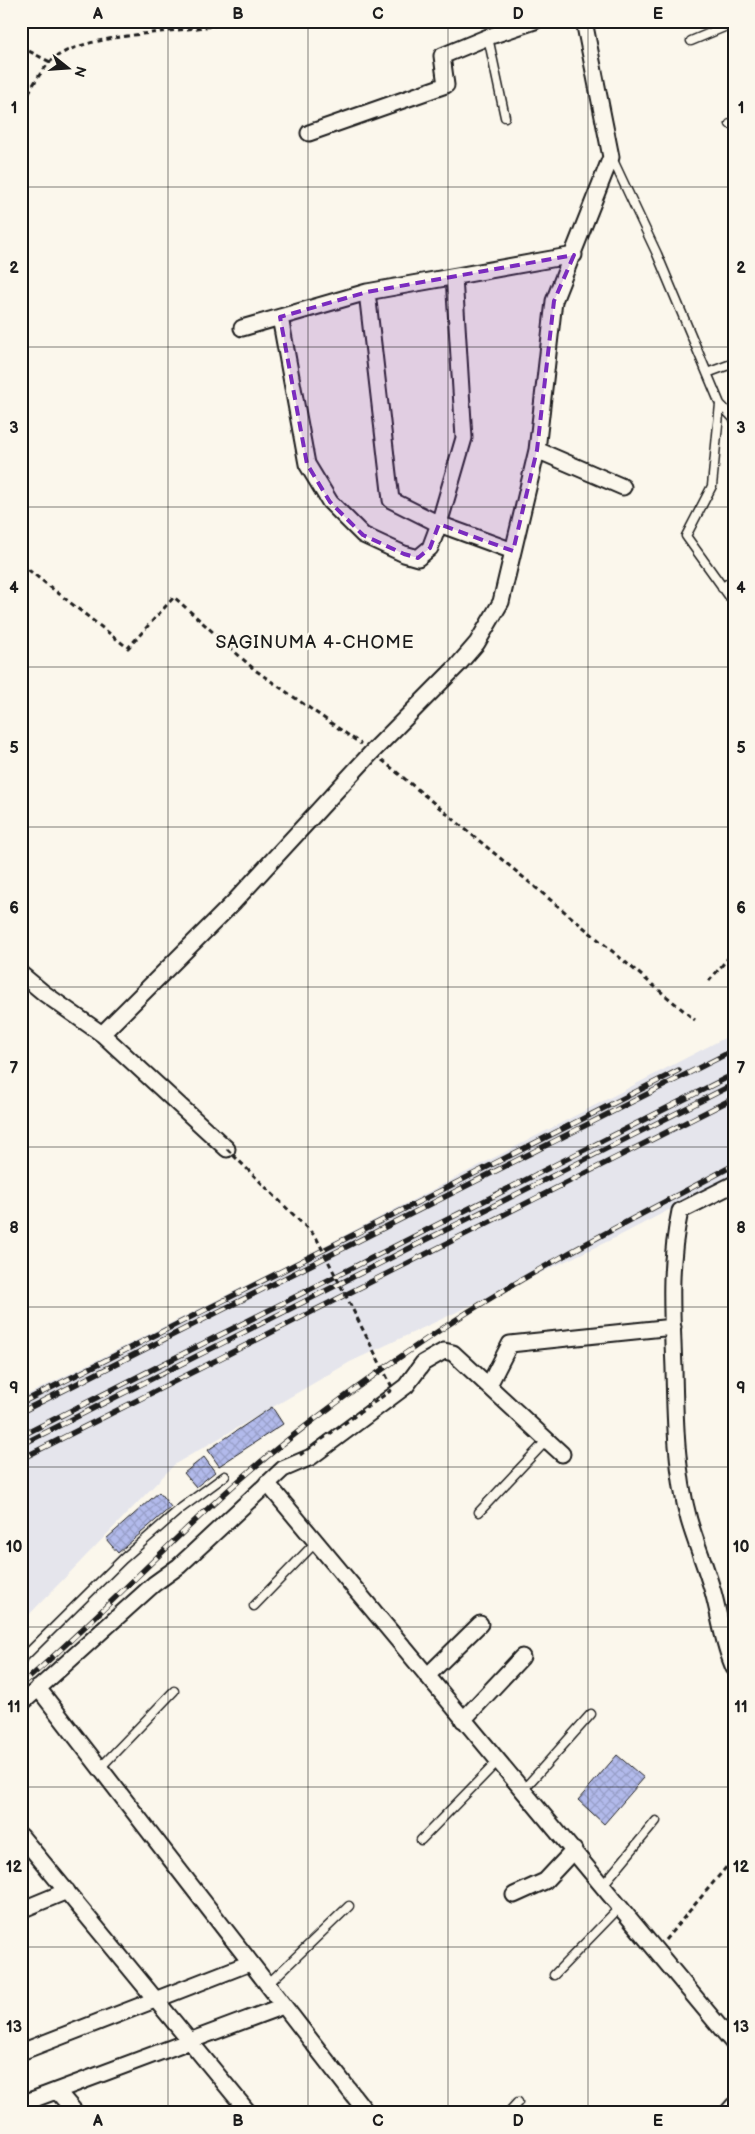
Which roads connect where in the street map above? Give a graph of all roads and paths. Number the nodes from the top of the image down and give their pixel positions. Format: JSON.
{"nodes":[{"id":1,"x":238,"y":21,"type":"edge"},
{"id":2,"x":535,"y":21,"type":"edge"},
{"id":3,"x":584,"y":21,"type":"edge"},
{"id":4,"x":734,"y":23,"type":"edge"},
{"id":5,"x":488,"y":37,"type":"junction"},
{"id":6,"x":691,"y":41,"type":"dead end"},
{"id":7,"x":21,"y":47,"type":"edge"},
{"id":8,"x":50,"y":62,"type":"junction"},
{"id":9,"x":21,"y":109,"type":"edge"},
{"id":10,"x":504,"y":116,"type":"dead end"},
{"id":11,"x":309,"y":133,"type":"dead end"},
{"id":12,"x":611,"y":157,"type":"junction"},
{"id":13,"x":574,"y":255,"type":"junction"},
{"id":14,"x":454,"y":277,"type":"junction"},
{"id":15,"x":367,"y":292,"type":"junction"},
{"id":16,"x":280,"y":317,"type":"junction"},
{"id":17,"x":242,"y":328,"type":"dead end"},
{"id":18,"x":734,"y":363,"type":"edge"},
{"id":19,"x":706,"y":373,"type":"junction"},
{"id":20,"x":720,"y":404,"type":"junction"},
{"id":21,"x":734,"y":419,"type":"edge"},
{"id":22,"x":537,"y":450,"type":"junction"},
{"id":23,"x":623,"y":487,"type":"dead end"},
{"id":24,"x":439,"y":524,"type":"junction"},
{"id":25,"x":513,"y":551,"type":"junction"},
{"id":26,"x":21,"y":564,"type":"edge"},
{"id":27,"x":734,"y":579,"type":"edge"},
{"id":28,"x":722,"y":588,"type":"junction"},
{"id":29,"x":734,"y":603,"type":"edge"},
{"id":30,"x":372,"y":752,"type":"junction"},
{"id":31,"x":734,"y":951,"type":"edge"},
{"id":32,"x":21,"y":974,"type":"edge"},
{"id":33,"x":709,"y":980,"type":"dead end"},
{"id":34,"x":695,"y":1020,"type":"dead end"},
{"id":35,"x":102,"y":1034,"type":"junction"},
{"id":36,"x":227,"y":1150,"type":"joint"},
{"id":37,"x":734,"y":1184,"type":"edge"},
{"id":38,"x":672,"y":1327,"type":"junction"},
{"id":39,"x":489,"y":1386,"type":"junction"},
{"id":40,"x":546,"y":1441,"type":"junction"},
{"id":41,"x":562,"y":1454,"type":"dead end"},
{"id":42,"x":300,"y":1455,"type":"dead end"},
{"id":43,"x":225,"y":1476,"type":"dead end"},
{"id":44,"x":267,"y":1483,"type":"junction"},
{"id":45,"x":480,"y":1512,"type":"dead end"},
{"id":46,"x":316,"y":1542,"type":"junction"},
{"id":47,"x":254,"y":1606,"type":"dead end"},
{"id":48,"x":480,"y":1624,"type":"dead end"},
{"id":49,"x":522,"y":1657,"type":"dead end"},
{"id":50,"x":21,"y":1660,"type":"edge"},
{"id":51,"x":732,"y":1661,"type":"edge"},
{"id":52,"x":427,"y":1676,"type":"junction"},
{"id":53,"x":38,"y":1688,"type":"junction"},
{"id":54,"x":174,"y":1692,"type":"dead end"},
{"id":55,"x":21,"y":1704,"type":"edge"},
{"id":56,"x":592,"y":1714,"type":"dead end"},
{"id":57,"x":463,"y":1720,"type":"junction"},
{"id":58,"x":498,"y":1761,"type":"junction"},
{"id":59,"x":100,"y":1768,"type":"junction"},
{"id":60,"x":523,"y":1790,"type":"junction"},
{"id":61,"x":656,"y":1821,"type":"dead end"},
{"id":62,"x":21,"y":1836,"type":"edge"},
{"id":63,"x":421,"y":1840,"type":"dead end"},
{"id":64,"x":574,"y":1850,"type":"junction"},
{"id":65,"x":734,"y":1858,"type":"edge"},
{"id":66,"x":603,"y":1885,"type":"junction"},
{"id":67,"x":67,"y":1891,"type":"junction"},
{"id":68,"x":514,"y":1895,"type":"dead end"},
{"id":69,"x":349,"y":1906,"type":"dead end"},
{"id":70,"x":620,"y":1907,"type":"junction"},
{"id":71,"x":21,"y":1910,"type":"edge"},
{"id":72,"x":656,"y":1952,"type":"junction"},
{"id":73,"x":250,"y":1962,"type":"junction"},
{"id":74,"x":554,"y":1975,"type":"dead end"},
{"id":75,"x":267,"y":1985,"type":"junction"},
{"id":76,"x":157,"y":2000,"type":"junction"},
{"id":77,"x":284,"y":2006,"type":"junction"},
{"id":78,"x":189,"y":2041,"type":"junction"},
{"id":79,"x":734,"y":2044,"type":"edge"},
{"id":80,"x":21,"y":2052,"type":"edge"},
{"id":81,"x":57,"y":2091,"type":"junction"},
{"id":82,"x":518,"y":2102,"type":"dead end"},
{"id":83,"x":21,"y":2104,"type":"edge"},
{"id":84,"x":734,"y":2105,"type":"edge"},
{"id":85,"x":76,"y":2113,"type":"edge"},
{"id":86,"x":249,"y":2113,"type":"edge"},
{"id":87,"x":367,"y":2113,"type":"edge"},
{"id":88,"x":508,"y":2113,"type":"edge"},
{"id":89,"x":727,"y":2113,"type":"edge"}],
"edges":[{"from":1,"to":8,"type":"path"},
{"from":2,"to":5,"type":"street"},
{"from":3,"to":12,"type":"street"},
{"from":4,"to":6,"type":"lane"},
{"from":5,"to":10,"type":"lane"},
{"from":5,"to":11,"type":"street"},
{"from":7,"to":8,"type":"path"},
{"from":8,"to":9,"type":"path"},
{"from":12,"to":13,"type":"street"},
{"from":12,"to":19,"type":"lane"},
{"from":13,"to":14,"type":"street"},
{"from":13,"to":22,"type":"street"},
{"from":14,"to":15,"type":"street"},
{"from":14,"to":24,"type":"street"},
{"from":15,"to":16,"type":"street"},
{"from":15,"to":24,"type":"street"},
{"from":16,"to":17,"type":"street"},
{"from":16,"to":24,"type":"street"},
{"from":18,"to":19,"type":"lane"},
{"from":19,"to":20,"type":"lane"},
{"from":20,"to":21,"type":"lane"},
{"from":20,"to":28,"type":"lane"},
{"from":22,"to":23,"type":"street"},
{"from":22,"to":25,"type":"street"},
{"from":24,"to":25,"type":"street"},
{"from":25,"to":30,"type":"street"},
{"from":26,"to":30,"type":"path"},
{"from":27,"to":28,"type":"lane"},
{"from":28,"to":29,"type":"lane"},
{"from":30,"to":34,"type":"path"},
{"from":30,"to":35,"type":"street"},
{"from":31,"to":33,"type":"path"},
{"from":32,"to":35,"type":"street"},
{"from":35,"to":36,"type":"street"},
{"from":36,"to":42,"type":"path","bridge":true},
{"from":37,"to":38,"type":"street"},
{"from":38,"to":39,"type":"street"},
{"from":38,"to":51,"type":"street"},
{"from":39,"to":40,"type":"street"},
{"from":39,"to":44,"type":"street"},
{"from":40,"to":41,"type":"street"},
{"from":40,"to":45,"type":"lane"},
{"from":43,"to":50,"type":"lane"},
{"from":44,"to":46,"type":"street"},
{"from":44,"to":53,"type":"street"},
{"from":46,"to":47,"type":"lane"},
{"from":46,"to":52,"type":"street"},
{"from":48,"to":52,"type":"street"},
{"from":49,"to":57,"type":"street"},
{"from":52,"to":57,"type":"street"},
{"from":53,"to":55,"type":"street"},
{"from":53,"to":59,"type":"street"},
{"from":54,"to":59,"type":"lane"},
{"from":56,"to":60,"type":"lane"},
{"from":57,"to":58,"type":"street"},
{"from":58,"to":60,"type":"street"},
{"from":58,"to":63,"type":"lane"},
{"from":59,"to":73,"type":"street"},
{"from":60,"to":64,"type":"street"},
{"from":61,"to":66,"type":"lane"},
{"from":62,"to":67,"type":"street"},
{"from":64,"to":66,"type":"street"},
{"from":64,"to":68,"type":"street"},
{"from":65,"to":72,"type":"path"},
{"from":66,"to":70,"type":"street"},
{"from":67,"to":71,"type":"street"},
{"from":67,"to":76,"type":"street"},
{"from":69,"to":75,"type":"lane"},
{"from":70,"to":72,"type":"street"},
{"from":70,"to":74,"type":"lane"},
{"from":72,"to":79,"type":"street"},
{"from":73,"to":75,"type":"street"},
{"from":73,"to":76,"type":"street"},
{"from":75,"to":77,"type":"street"},
{"from":76,"to":78,"type":"street"},
{"from":76,"to":80,"type":"street"},
{"from":77,"to":78,"type":"street"},
{"from":77,"to":87,"type":"street"},
{"from":78,"to":81,"type":"street"},
{"from":78,"to":86,"type":"street"},
{"from":81,"to":83,"type":"street"},
{"from":81,"to":85,"type":"street"},
{"from":82,"to":88,"type":"lane"},
{"from":84,"to":89,"type":"street"}]}
